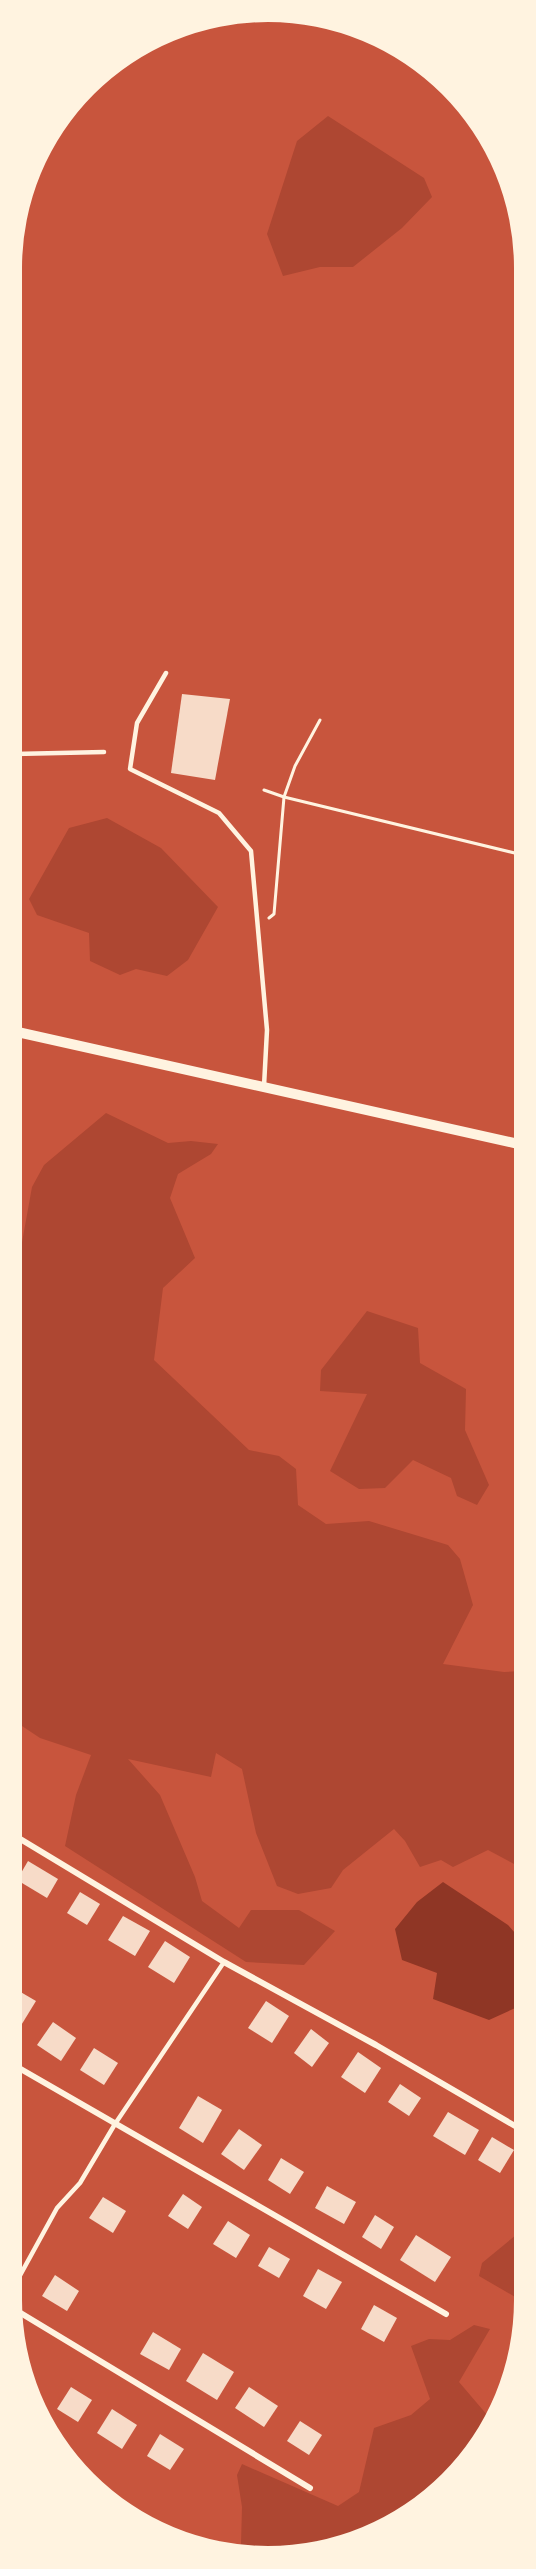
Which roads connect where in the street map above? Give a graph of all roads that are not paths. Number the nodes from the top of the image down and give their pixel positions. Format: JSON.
{"nodes":[{"id":1,"x":166,"y":673,"type":"dead end"},
{"id":2,"x":104,"y":752,"type":"dead end"},
{"id":3,"x":22,"y":754,"type":"edge"},
{"id":4,"x":22,"y":1033,"type":"edge"},
{"id":5,"x":264,"y":1089,"type":"junction"},
{"id":6,"x":514,"y":1143,"type":"edge"},
{"id":7,"x":22,"y":1840,"type":"edge"},
{"id":8,"x":224,"y":1962,"type":"junction"},
{"id":9,"x":22,"y":2070,"type":"edge"},
{"id":10,"x":116,"y":2124,"type":"junction"},
{"id":11,"x":514,"y":2125,"type":"edge"},
{"id":12,"x":22,"y":2272,"type":"edge"},
{"id":13,"x":23,"y":2314,"type":"edge"},
{"id":14,"x":446,"y":2314,"type":"dead end"},
{"id":15,"x":310,"y":2488,"type":"dead end"}],
"edges":[{"from":1,"to":5,"type":"lane"},
{"from":2,"to":3,"type":"lane"},
{"from":4,"to":5,"type":"street"},
{"from":5,"to":6,"type":"street"},
{"from":7,"to":8,"type":"street"},
{"from":8,"to":10,"type":"lane"},
{"from":8,"to":11,"type":"street"},
{"from":9,"to":10,"type":"street"},
{"from":10,"to":12,"type":"lane"},
{"from":10,"to":14,"type":"street"},
{"from":13,"to":15,"type":"street"}]}
